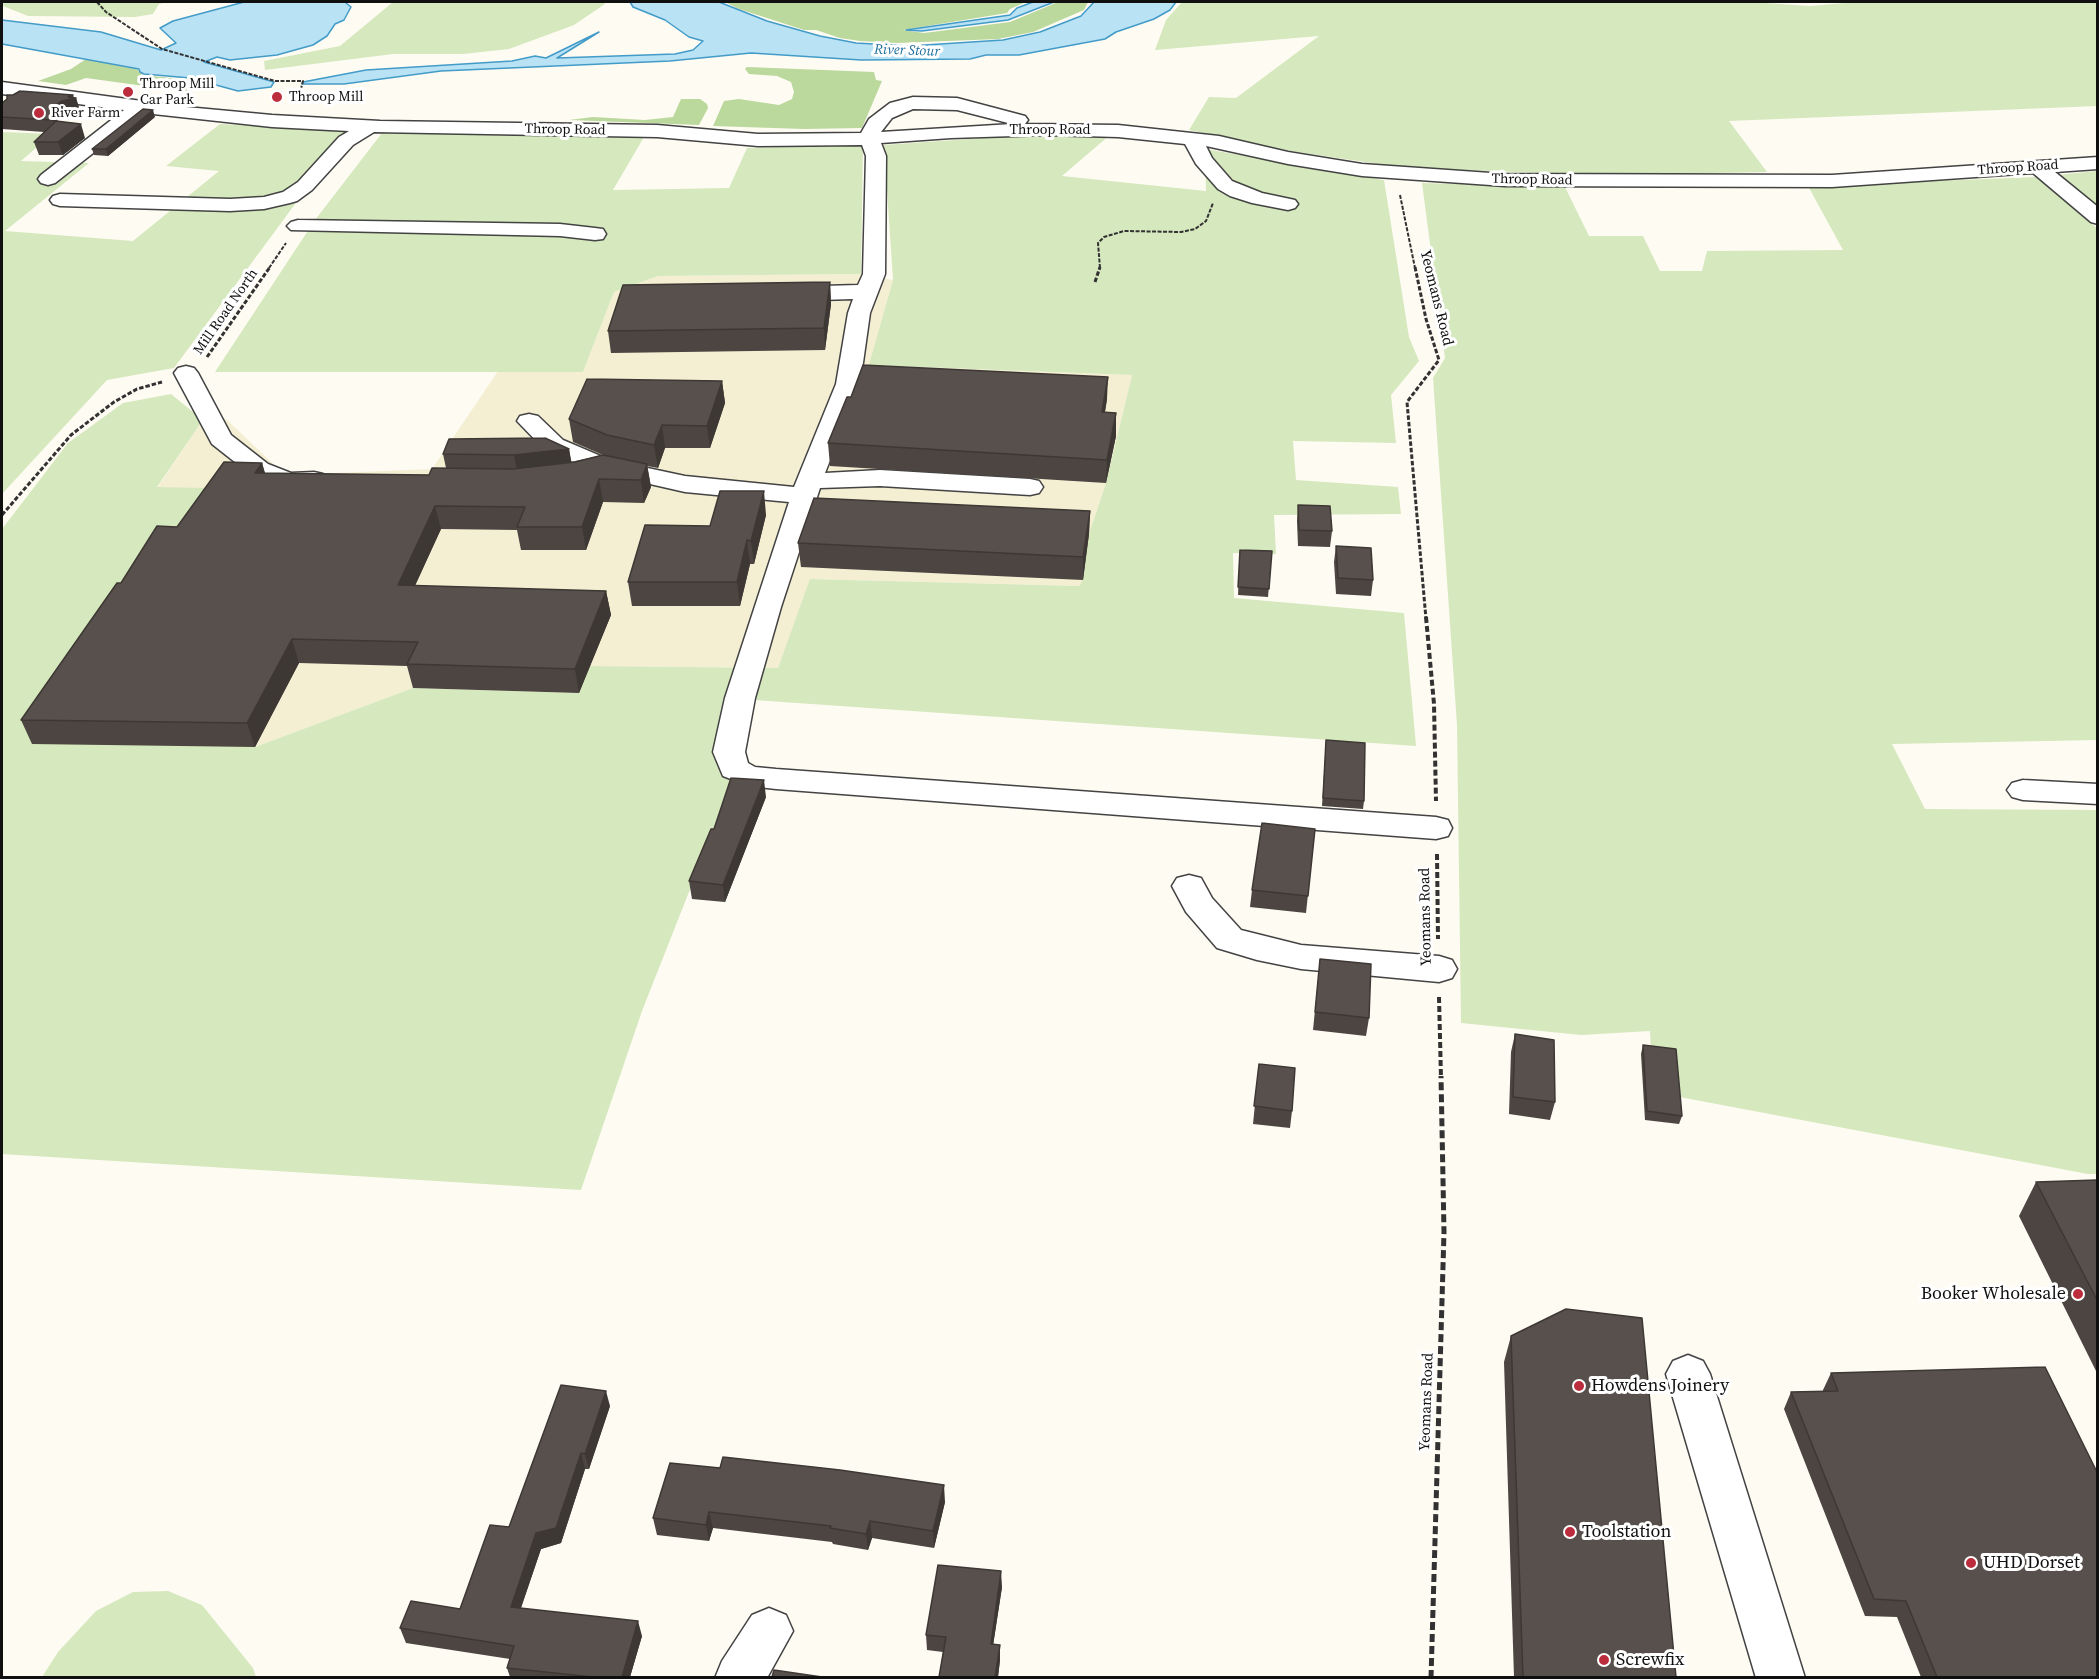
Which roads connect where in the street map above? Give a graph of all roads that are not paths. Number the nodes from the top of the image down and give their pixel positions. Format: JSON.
{"nodes":[{"id":1,"x":2,"y":88,"type":"edge"},
{"id":2,"x":132,"y":113,"type":"junction"},
{"id":3,"x":370,"y":127,"type":"junction"},
{"id":4,"x":1033,"y":129,"type":"junction"},
{"id":5,"x":108,"y":132,"type":"junction"},
{"id":6,"x":868,"y":138,"type":"junction"},
{"id":7,"x":1192,"y":139,"type":"junction"},
{"id":8,"x":2097,"y":164,"type":"edge"},
{"id":9,"x":2036,"y":166,"type":"junction"},
{"id":10,"x":48,"y":179,"type":"dead end"},
{"id":11,"x":60,"y":200,"type":"dead end"},
{"id":12,"x":1288,"y":204,"type":"dead end"},
{"id":13,"x":2097,"y":218,"type":"edge"},
{"id":14,"x":298,"y":226,"type":"road end"},
{"id":15,"x":595,"y":234,"type":"dead end"},
{"id":16,"x":866,"y":292,"type":"junction"},
{"id":17,"x":769,"y":295,"type":"edge"},
{"id":18,"x":186,"y":373,"type":"road end"},
{"id":19,"x":529,"y":421,"type":"dead end"},
{"id":20,"x":606,"y":467,"type":"junction"},
{"id":21,"x":568,"y":476,"type":"edge"},
{"id":22,"x":339,"y":479,"type":"edge"},
{"id":23,"x":1030,"y":487,"type":"dead end"},
{"id":24,"x":806,"y":489,"type":"junction"},
{"id":25,"x":2023,"y":790,"type":"dead end"},
{"id":26,"x":2097,"y":794,"type":"edge"},
{"id":27,"x":1436,"y":828,"type":"road end"},
{"id":28,"x":1189,"y":886,"type":"dead end"},
{"id":29,"x":1438,"y":969,"type":"road end"},
{"id":30,"x":1688,"y":1374,"type":"dead end"},
{"id":31,"x":769,"y":1631,"type":"dead end"},
{"id":32,"x":739,"y":1677,"type":"edge"},
{"id":33,"x":1781,"y":1677,"type":"edge"}],
"edges":[{"from":1,"to":2,"type":"street","name":"Throop Road"},
{"from":2,"to":3,"type":"street","name":"Throop Road"},
{"from":2,"to":5,"type":"street"},
{"from":2,"to":5,"type":"street"},
{"from":3,"to":6,"type":"street","name":"Throop Road"},
{"from":3,"to":11,"type":"street"},
{"from":4,"to":6,"type":"street","name":"Throop Road"},
{"from":4,"to":6,"type":"street"},
{"from":4,"to":7,"type":"street","name":"Throop Road"},
{"from":5,"to":10,"type":"street"},
{"from":6,"to":16,"type":"street"},
{"from":7,"to":9,"type":"street","name":"Throop Road"},
{"from":7,"to":12,"type":"street"},
{"from":8,"to":9,"type":"street","name":"Throop Road"},
{"from":9,"to":13,"type":"street"},
{"from":14,"to":15,"type":"street"},
{"from":16,"to":17,"type":"street"},
{"from":16,"to":24,"type":"street"},
{"from":18,"to":22,"type":"street"},
{"from":19,"to":20,"type":"street"},
{"from":20,"to":21,"type":"street"},
{"from":20,"to":24,"type":"street"},
{"from":23,"to":24,"type":"street"},
{"from":24,"to":27,"type":"street"},
{"from":25,"to":26,"type":"street"},
{"from":28,"to":29,"type":"street"},
{"from":30,"to":33,"type":"street"},
{"from":31,"to":32,"type":"street"}]}
